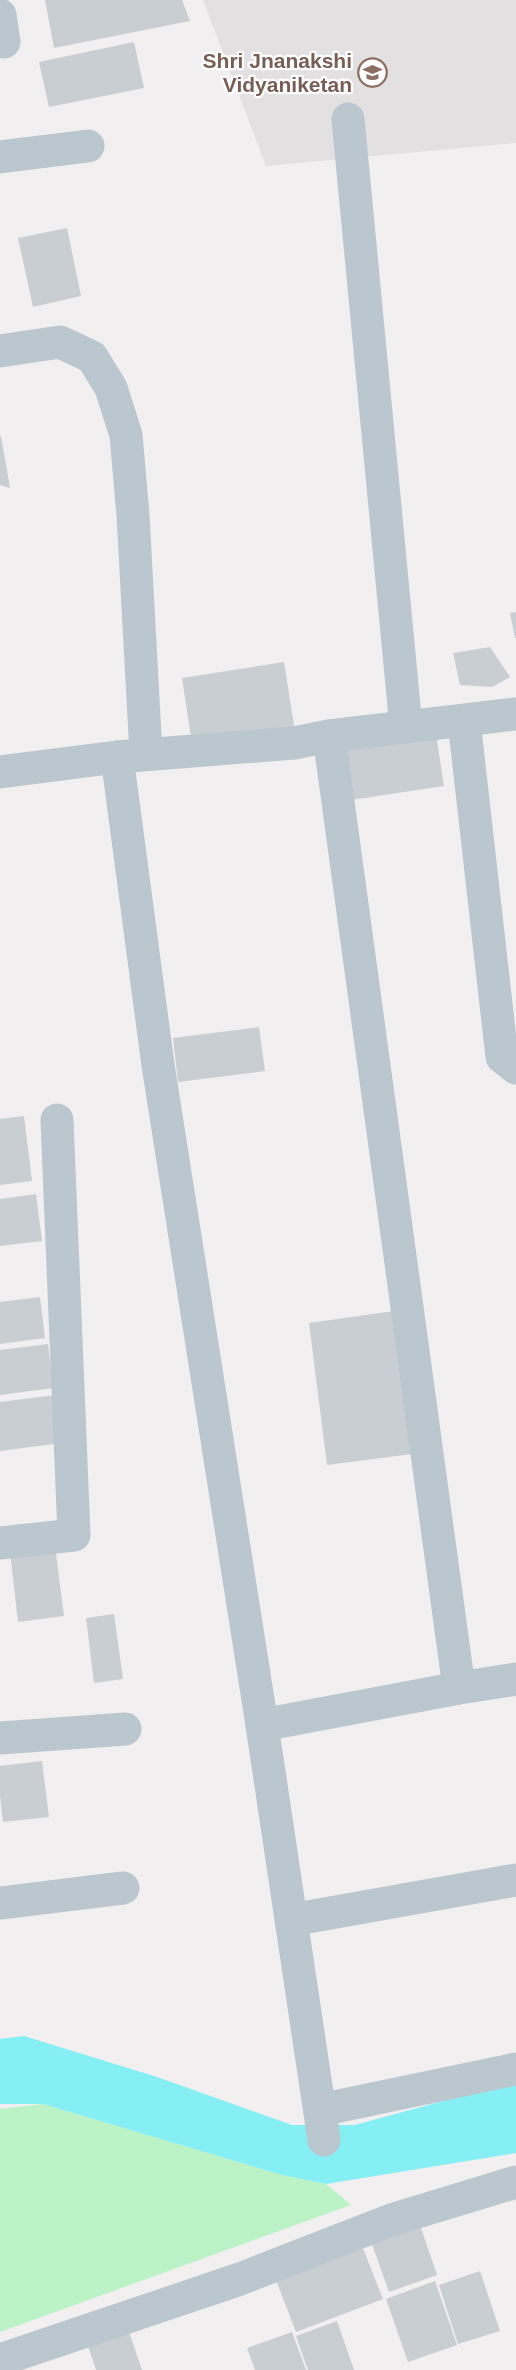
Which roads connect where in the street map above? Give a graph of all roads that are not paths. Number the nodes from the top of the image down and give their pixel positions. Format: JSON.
{"nodes":[{"id":1,"x":348,"y":118,"type":"dead end"},
{"id":2,"x":88,"y":146,"type":"dead end"},
{"id":3,"x":0,"y":157,"type":"edge"},
{"id":4,"x":0,"y":351,"type":"edge"},
{"id":5,"x":516,"y":714,"type":"edge"},
{"id":6,"x":464,"y":721,"type":"junction"},
{"id":7,"x":406,"y":727,"type":"junction"},
{"id":8,"x":329,"y":736,"type":"junction"},
{"id":9,"x":132,"y":756,"type":"junction"},
{"id":10,"x":0,"y":772,"type":"edge"},
{"id":11,"x":516,"y":1068,"type":"edge"},
{"id":12,"x":57,"y":1120,"type":"dead end"},
{"id":13,"x":0,"y":1543,"type":"edge"},
{"id":14,"x":516,"y":1679,"type":"edge"},
{"id":15,"x":459,"y":1688,"type":"junction"},
{"id":16,"x":262,"y":1725,"type":"junction"},
{"id":17,"x":125,"y":1729,"type":"dead end"},
{"id":18,"x":0,"y":1737,"type":"edge"},
{"id":19,"x":516,"y":1880,"type":"edge"},
{"id":20,"x":123,"y":1888,"type":"dead end"},
{"id":21,"x":0,"y":1903,"type":"edge"},
{"id":22,"x":291,"y":1920,"type":"junction"},
{"id":23,"x":516,"y":2069,"type":"edge"},
{"id":24,"x":516,"y":2182,"type":"edge"},
{"id":25,"x":0,"y":2360,"type":"edge"}],
"edges":[{"from":1,"to":7,"type":"street"},
{"from":2,"to":3,"type":"street"},
{"from":4,"to":9,"type":"street"},
{"from":5,"to":6,"type":"street"},
{"from":6,"to":7,"type":"street"},
{"from":6,"to":11,"type":"street"},
{"from":7,"to":8,"type":"street"},
{"from":8,"to":9,"type":"street"},
{"from":8,"to":15,"type":"street"},
{"from":9,"to":10,"type":"street"},
{"from":9,"to":16,"type":"street"},
{"from":12,"to":13,"type":"street"},
{"from":14,"to":15,"type":"street"},
{"from":15,"to":16,"type":"street"},
{"from":16,"to":22,"type":"street"},
{"from":17,"to":18,"type":"street"},
{"from":19,"to":22,"type":"street"},
{"from":20,"to":21,"type":"street"},
{"from":22,"to":23,"type":"street"},
{"from":24,"to":25,"type":"street"}]}
